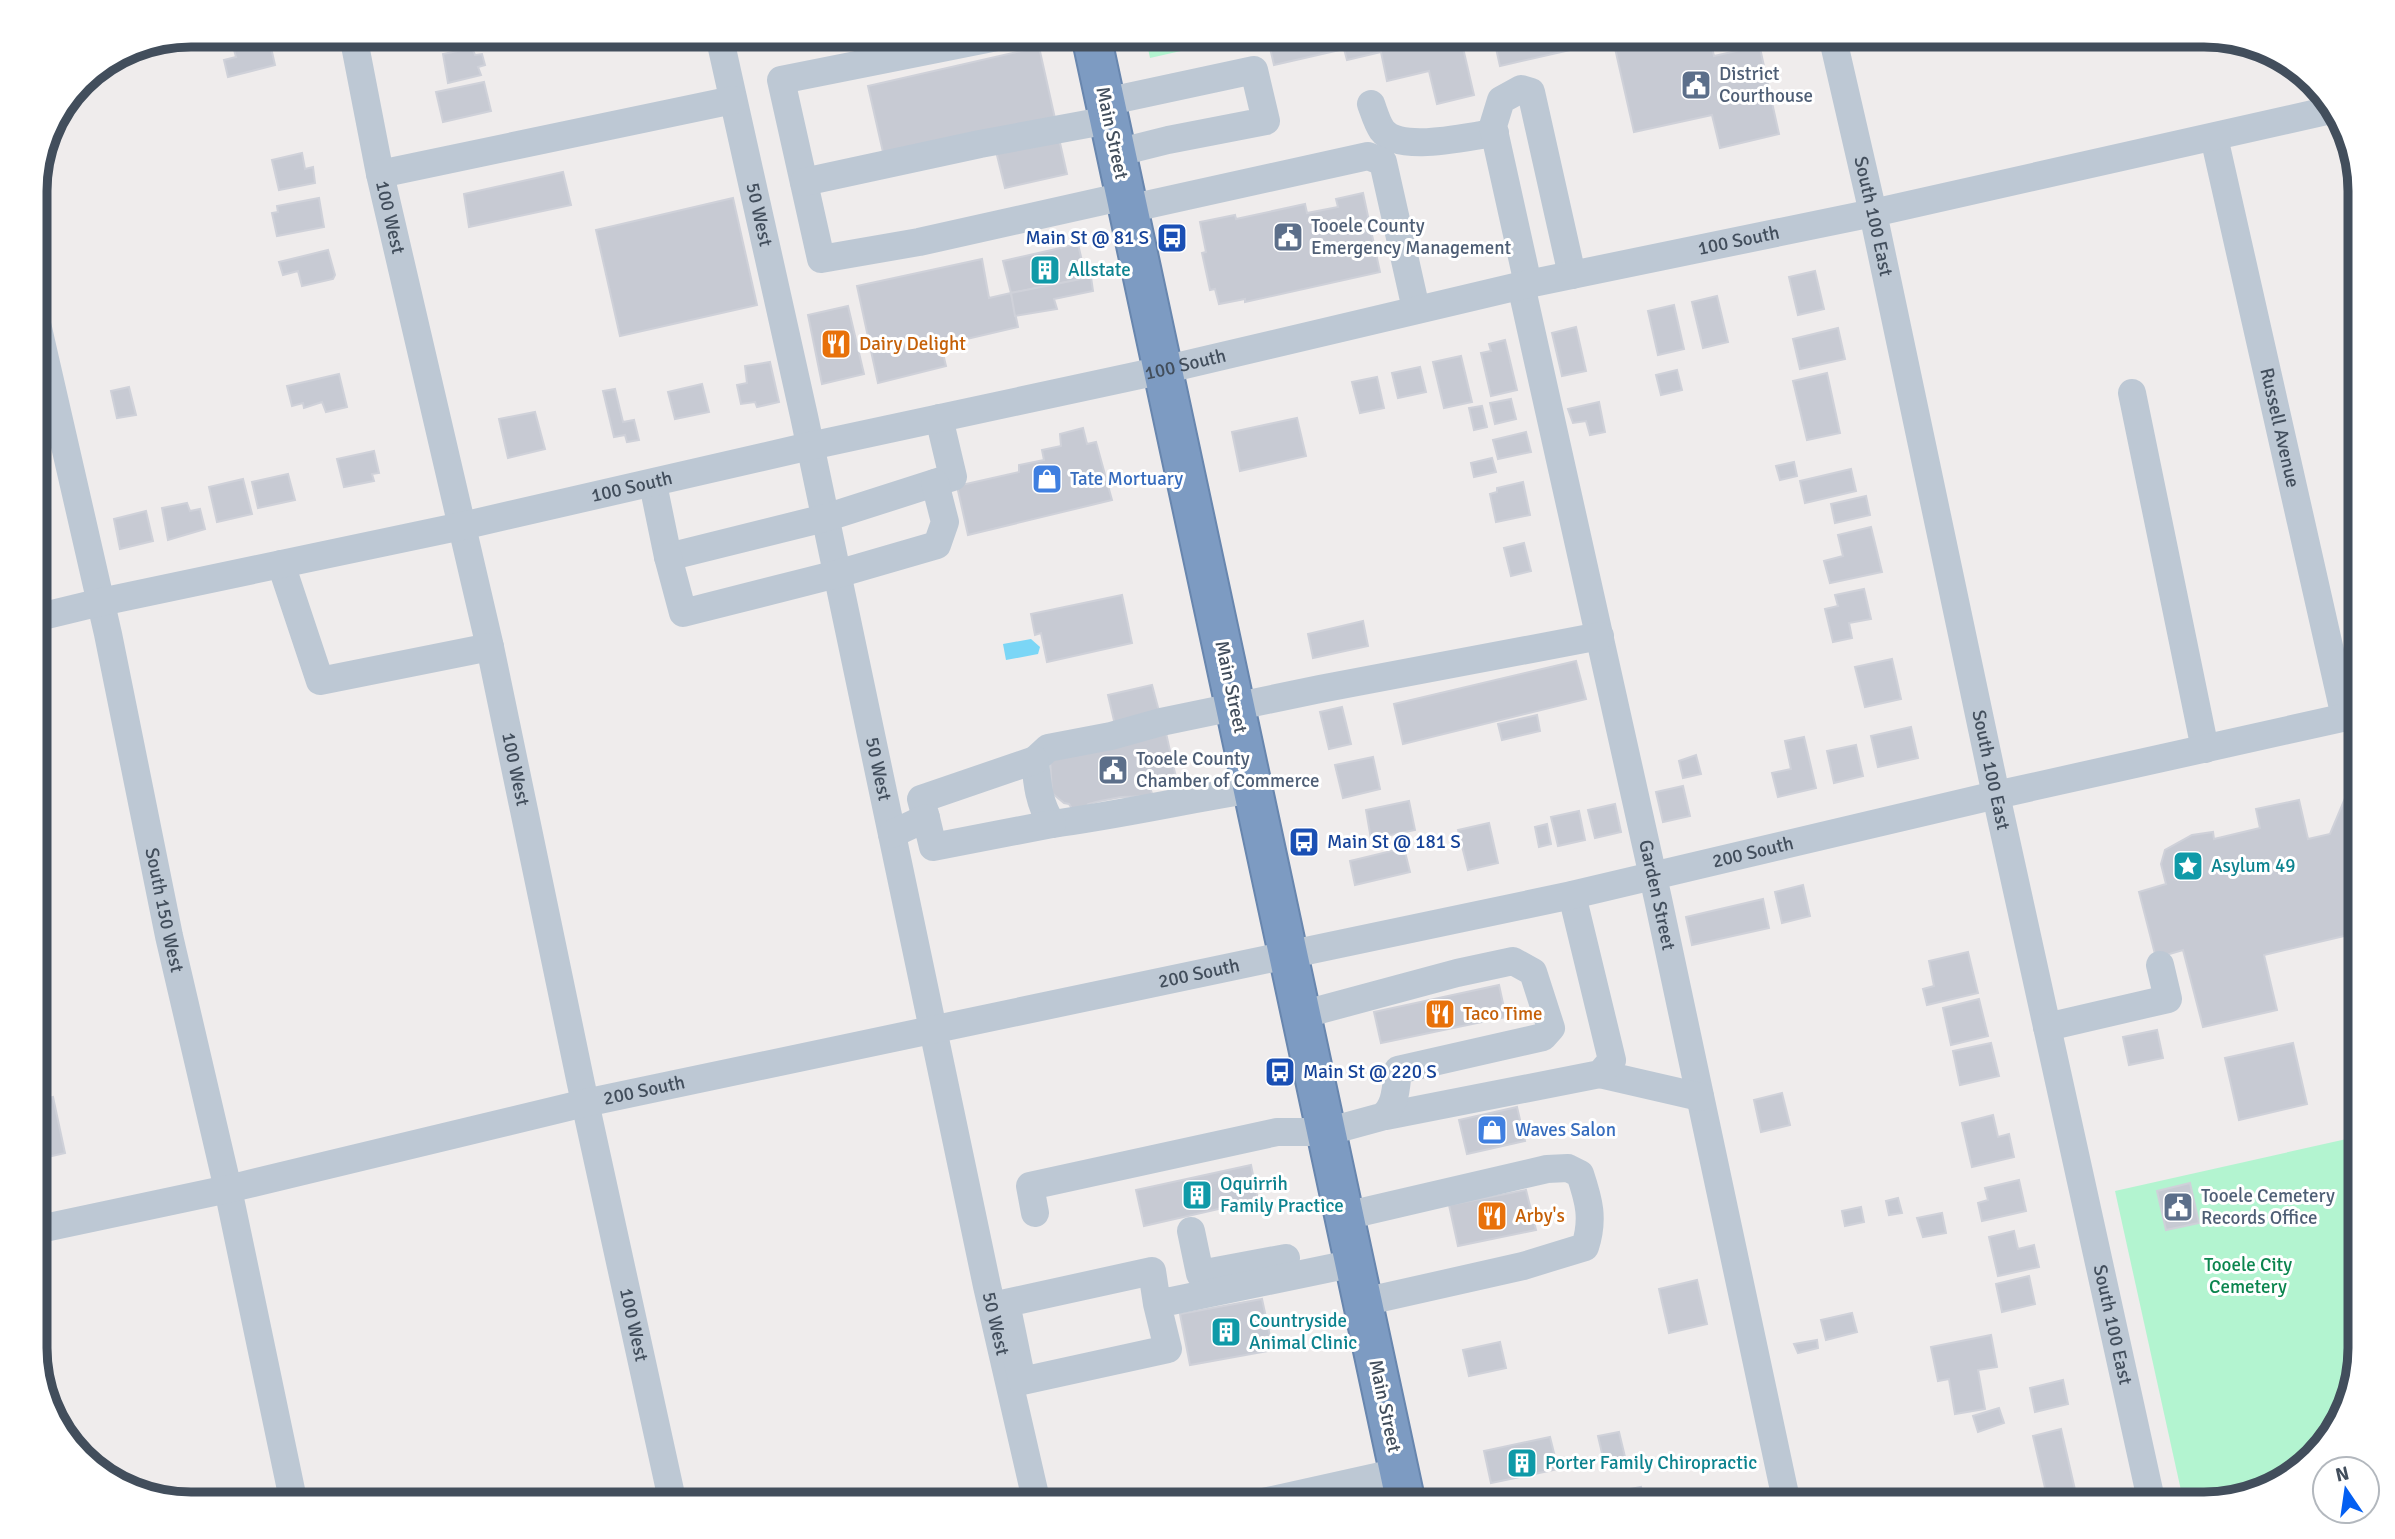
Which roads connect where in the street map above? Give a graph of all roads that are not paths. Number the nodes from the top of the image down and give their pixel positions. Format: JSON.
{"nodes":[{"id":1,"x":1835,"y":47,"type":"edge"},
{"id":2,"x":356,"y":48,"type":"edge"},
{"id":3,"x":722,"y":48,"type":"edge"},
{"id":4,"x":944,"y":48,"type":"edge"},
{"id":5,"x":1094,"y":48,"type":"edge"},
{"id":6,"x":733,"y":100,"type":"junction"},
{"id":7,"x":1371,"y":104,"type":"dead end"},
{"id":8,"x":2323,"y":112,"type":"edge"},
{"id":9,"x":1110,"y":125,"type":"junction"},
{"id":10,"x":1495,"y":133,"type":"junction"},
{"id":11,"x":2214,"y":137,"type":"junction"},
{"id":12,"x":380,"y":174,"type":"junction"},
{"id":13,"x":804,"y":182,"type":"junction"},
{"id":14,"x":1127,"y":203,"type":"junction"},
{"id":15,"x":1873,"y":213,"type":"junction"},
{"id":16,"x":1572,"y":275,"type":"junction"},
{"id":17,"x":1524,"y":284,"type":"junction"},
{"id":18,"x":1416,"y":309,"type":"junction"},
{"id":19,"x":1163,"y":370,"type":"junction"},
{"id":20,"x":48,"y":372,"type":"edge"},
{"id":21,"x":2132,"y":393,"type":"dead end"},
{"id":22,"x":939,"y":418,"type":"junction"},
{"id":23,"x":810,"y":446,"type":"junction"},
{"id":24,"x":935,"y":483,"type":"junction"},
{"id":25,"x":653,"y":484,"type":"junction"},
{"id":26,"x":825,"y":518,"type":"junction"},
{"id":27,"x":462,"y":526,"type":"junction"},
{"id":28,"x":668,"y":557,"type":"junction"},
{"id":29,"x":281,"y":564,"type":"junction"},
{"id":30,"x":837,"y":574,"type":"junction"},
{"id":31,"x":101,"y":602,"type":"junction"},
{"id":32,"x":48,"y":615,"type":"edge"},
{"id":33,"x":1600,"y":636,"type":"junction"},
{"id":34,"x":489,"y":647,"type":"junction"},
{"id":35,"x":2348,"y":695,"type":"edge"},
{"id":36,"x":1235,"y":708,"type":"junction"},
{"id":37,"x":2348,"y":717,"type":"edge"},
{"id":38,"x":2205,"y":749,"type":"junction"},
{"id":39,"x":1035,"y":760,"type":"junction"},
{"id":40,"x":1253,"y":789,"type":"junction"},
{"id":41,"x":1996,"y":795,"type":"junction"},
{"id":42,"x":926,"y":818,"type":"junction"},
{"id":43,"x":1052,"y":824,"type":"junction"},
{"id":44,"x":892,"y":834,"type":"junction"},
{"id":45,"x":1653,"y":876,"type":"junction"},
{"id":46,"x":1572,"y":895,"type":"junction"},
{"id":47,"x":1288,"y":954,"type":"junction"},
{"id":48,"x":2160,"y":965,"type":"dead end"},
{"id":49,"x":1301,"y":1015,"type":"junction"},
{"id":50,"x":2047,"y":1027,"type":"junction"},
{"id":51,"x":932,"y":1031,"type":"junction"},
{"id":52,"x":1600,"y":1074,"type":"junction"},
{"id":53,"x":1700,"y":1097,"type":"junction"},
{"id":54,"x":585,"y":1103,"type":"junction"},
{"id":55,"x":1386,"y":1115,"type":"junction"},
{"id":56,"x":1326,"y":1132,"type":"junction"},
{"id":57,"x":228,"y":1189,"type":"junction"},
{"id":58,"x":1035,"y":1213,"type":"dead end"},
{"id":59,"x":48,"y":1227,"type":"edge"},
{"id":60,"x":1191,"y":1231,"type":"dead end"},
{"id":61,"x":1350,"y":1242,"type":"junction"},
{"id":62,"x":1363,"y":1302,"type":"junction"},
{"id":63,"x":1157,"y":1304,"type":"junction"},
{"id":64,"x":1403,"y":1488,"type":"edge"},
{"id":65,"x":291,"y":1492,"type":"edge"},
{"id":66,"x":670,"y":1492,"type":"edge"},
{"id":67,"x":1034,"y":1492,"type":"edge"},
{"id":68,"x":1366,"y":1492,"type":"edge"},
{"id":69,"x":1784,"y":1492,"type":"edge"},
{"id":70,"x":2149,"y":1492,"type":"edge"}],
"edges":[{"from":1,"to":15,"type":"street","name":"South 100 East"},
{"from":2,"to":12,"type":"street","name":"100 West"},
{"from":3,"to":6,"type":"street","name":"50 West"},
{"from":4,"to":13,"type":"street"},
{"from":5,"to":9,"type":"highway","name":"Main Street"},
{"from":6,"to":12,"type":"street"},
{"from":6,"to":23,"type":"street","name":"50 West"},
{"from":7,"to":10,"type":"street"},
{"from":8,"to":11,"type":"street","name":"100 South"},
{"from":9,"to":9,"type":"street"},
{"from":9,"to":13,"type":"street"},
{"from":9,"to":14,"type":"highway","name":"Main Street"},
{"from":10,"to":16,"type":"street"},
{"from":10,"to":17,"type":"street","name":"Garden Street"},
{"from":11,"to":15,"type":"street","name":"100 South"},
{"from":11,"to":35,"type":"street","name":"Russell Avenue"},
{"from":12,"to":27,"type":"street","name":"100 West"},
{"from":13,"to":14,"type":"street"},
{"from":14,"to":18,"type":"street"},
{"from":14,"to":19,"type":"highway","name":"Main Street"},
{"from":15,"to":16,"type":"street","name":"100 South"},
{"from":15,"to":41,"type":"street","name":"South 100 East"},
{"from":16,"to":17,"type":"street","name":"100 South"},
{"from":17,"to":18,"type":"street","name":"100 South"},
{"from":17,"to":33,"type":"street","name":"Garden Street"},
{"from":18,"to":19,"type":"street","name":"100 South"},
{"from":19,"to":22,"type":"street","name":"100 South"},
{"from":19,"to":36,"type":"highway","name":"Main Street"},
{"from":20,"to":31,"type":"street","name":"South 150 West"},
{"from":21,"to":38,"type":"street"},
{"from":22,"to":23,"type":"street","name":"100 South"},
{"from":22,"to":24,"type":"street"},
{"from":23,"to":25,"type":"street","name":"100 South"},
{"from":23,"to":26,"type":"street","name":"50 West"},
{"from":24,"to":26,"type":"street"},
{"from":24,"to":30,"type":"street"},
{"from":25,"to":27,"type":"street","name":"100 South"},
{"from":25,"to":28,"type":"street"},
{"from":26,"to":28,"type":"street"},
{"from":26,"to":30,"type":"street","name":"50 West"},
{"from":27,"to":29,"type":"street","name":"100 South"},
{"from":27,"to":34,"type":"street","name":"100 West"},
{"from":28,"to":30,"type":"street"},
{"from":29,"to":31,"type":"street","name":"100 South"},
{"from":29,"to":34,"type":"street"},
{"from":30,"to":44,"type":"street","name":"50 West"},
{"from":31,"to":32,"type":"street","name":"100 South"},
{"from":31,"to":57,"type":"street","name":"South 150 West"},
{"from":33,"to":36,"type":"street"},
{"from":33,"to":45,"type":"street","name":"Garden Street"},
{"from":34,"to":54,"type":"street","name":"100 West"},
{"from":36,"to":39,"type":"street"},
{"from":36,"to":40,"type":"highway","name":"Main Street"},
{"from":37,"to":38,"type":"street","name":"200 South"},
{"from":38,"to":41,"type":"street","name":"200 South"},
{"from":39,"to":42,"type":"street"},
{"from":39,"to":43,"type":"street"},
{"from":40,"to":43,"type":"street"},
{"from":40,"to":47,"type":"highway","name":"Main Street"},
{"from":41,"to":45,"type":"street","name":"200 South"},
{"from":41,"to":50,"type":"street","name":"South 100 East"},
{"from":42,"to":43,"type":"street"},
{"from":42,"to":44,"type":"street"},
{"from":44,"to":51,"type":"street","name":"50 West"},
{"from":45,"to":46,"type":"street","name":"200 South"},
{"from":45,"to":53,"type":"street","name":"Garden Street"},
{"from":46,"to":47,"type":"street","name":"200 South"},
{"from":46,"to":52,"type":"street"},
{"from":47,"to":49,"type":"highway","name":"Main Street"},
{"from":47,"to":51,"type":"street","name":"200 South"},
{"from":48,"to":50,"type":"street"},
{"from":49,"to":55,"type":"street"},
{"from":49,"to":56,"type":"highway","name":"Main Street"},
{"from":50,"to":70,"type":"street","name":"South 100 East"},
{"from":51,"to":54,"type":"street","name":"200 South"},
{"from":51,"to":67,"type":"street","name":"50 West"},
{"from":52,"to":53,"type":"street"},
{"from":52,"to":55,"type":"street"},
{"from":53,"to":69,"type":"street","name":"Garden Street"},
{"from":54,"to":57,"type":"street","name":"200 South"},
{"from":54,"to":66,"type":"street","name":"100 West"},
{"from":55,"to":56,"type":"street"},
{"from":56,"to":58,"type":"street"},
{"from":56,"to":61,"type":"highway","name":"Main Street"},
{"from":57,"to":59,"type":"street","name":"200 South"},
{"from":57,"to":65,"type":"street","name":"South 150 West"},
{"from":60,"to":61,"type":"street"},
{"from":61,"to":62,"type":"highway","name":"Main Street"},
{"from":61,"to":62,"type":"street"},
{"from":61,"to":63,"type":"street"},
{"from":62,"to":64,"type":"highway","name":"Main Street"},
{"from":63,"to":63,"type":"street"},
{"from":64,"to":68,"type":"street"}]}
